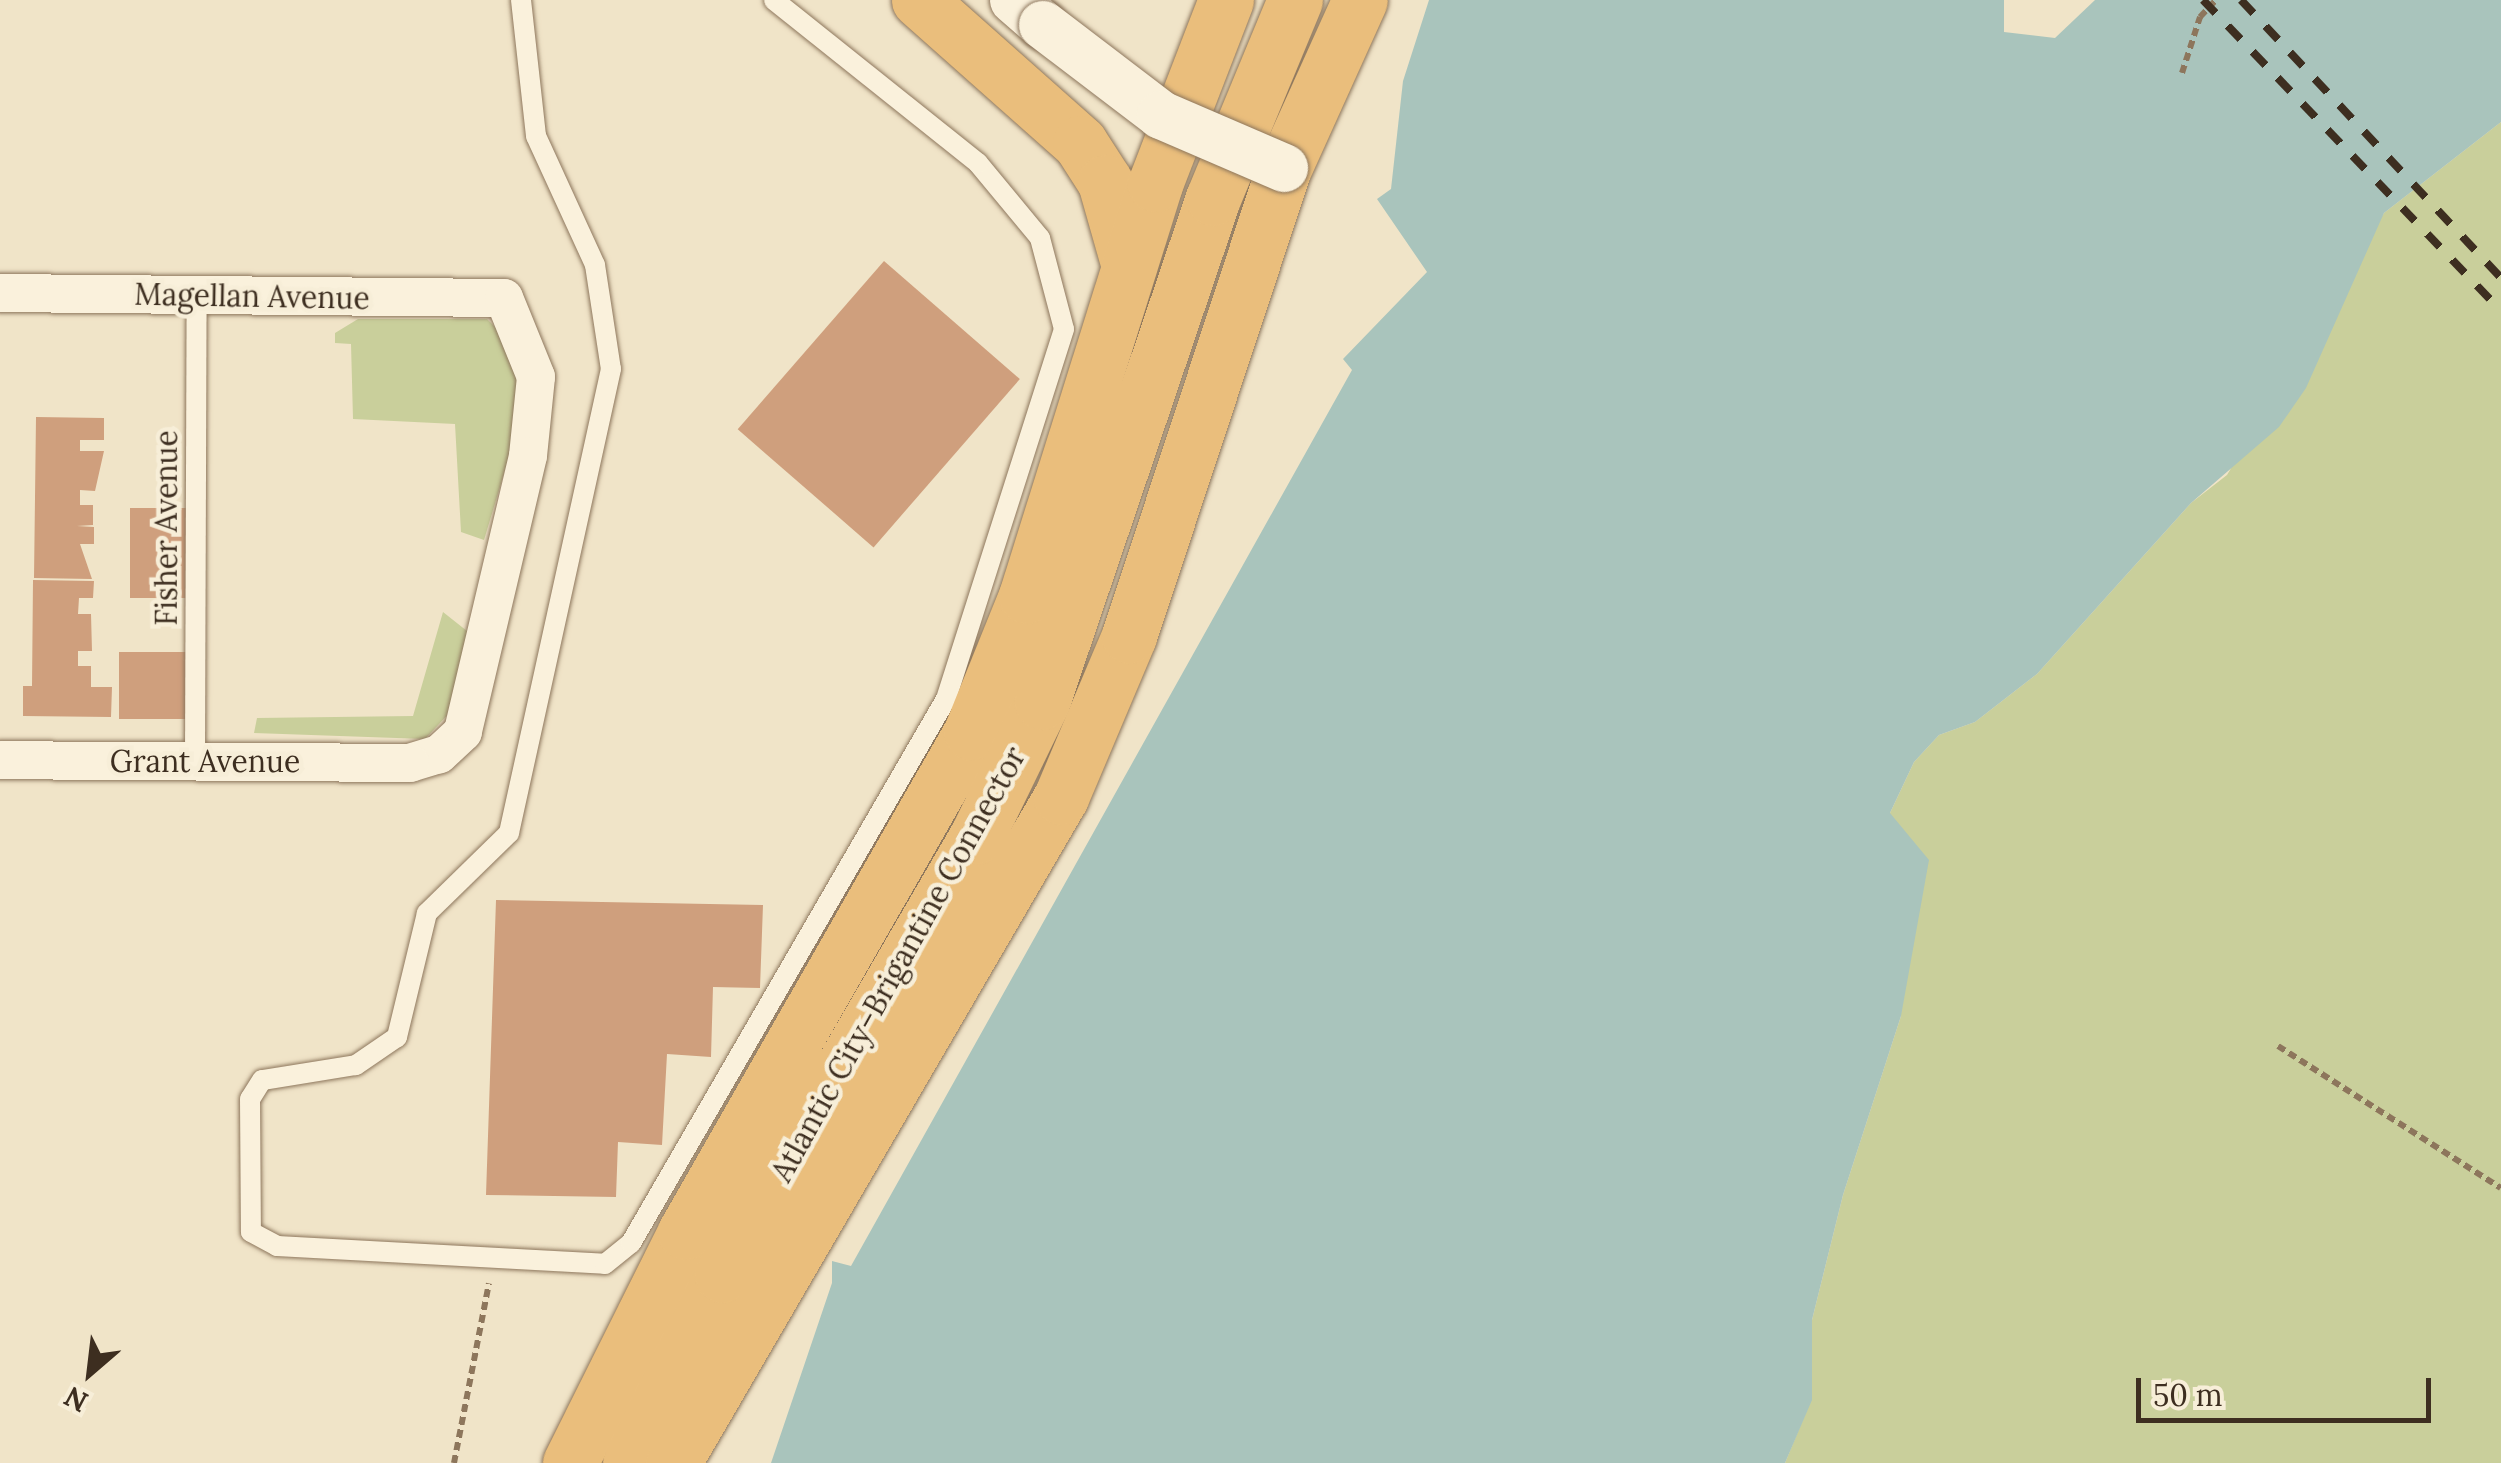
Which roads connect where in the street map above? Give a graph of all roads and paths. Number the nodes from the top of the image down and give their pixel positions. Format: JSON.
{"nodes":[{"id":1,"x":521,"y":0,"type":"edge"},
{"id":2,"x":774,"y":0,"type":"edge"},
{"id":3,"x":918,"y":0,"type":"edge"},
{"id":4,"x":1226,"y":0,"type":"edge"},
{"id":5,"x":1295,"y":0,"type":"edge"},
{"id":6,"x":1360,"y":0,"type":"edge"},
{"id":7,"x":2216,"y":0,"type":"edge"},
{"id":8,"x":1029,"y":13,"type":"edge"},
{"id":9,"x":2182,"y":73,"type":"dead end"},
{"id":10,"x":1284,"y":168,"type":"junction"},
{"id":11,"x":1129,"y":266,"type":"junction"},
{"id":12,"x":0,"y":293,"type":"edge"},
{"id":13,"x":197,"y":296,"type":"junction"},
{"id":14,"x":0,"y":760,"type":"edge"},
{"id":15,"x":195,"y":761,"type":"junction"},
{"id":16,"x":410,"y":763,"type":"joint"},
{"id":17,"x":2278,"y":1046,"type":"dead end"},
{"id":18,"x":2501,"y":1188,"type":"edge"},
{"id":19,"x":494,"y":1256,"type":"junction"},
{"id":20,"x":454,"y":1463,"type":"edge"},
{"id":21,"x":570,"y":1463,"type":"edge"},
{"id":22,"x":630,"y":1463,"type":"edge"},
{"id":23,"x":673,"y":1463,"type":"edge"}],
"edges":[{"from":1,"to":19,"type":"lane"},
{"from":2,"to":19,"type":"lane"},
{"from":3,"to":11,"type":"highway"},
{"from":4,"to":11,"type":"highway","name":"Atlantic City–Brigantine Connector"},
{"from":5,"to":22,"type":"highway","name":"Atlantic City–Brigantine Connector"},
{"from":6,"to":10,"type":"highway"},
{"from":7,"to":9,"type":"path"},
{"from":8,"to":10,"type":"street","bridge":true},
{"from":10,"to":23,"type":"highway"},
{"from":11,"to":21,"type":"highway","name":"Atlantic City–Brigantine Connector"},
{"from":12,"to":13,"type":"street","name":"Magellan Avenue"},
{"from":13,"to":15,"type":"lane","name":"Fisher Avenue"},
{"from":13,"to":16,"type":"street","name":"Magellan Avenue"},
{"from":14,"to":15,"type":"street","name":"Grant Avenue"},
{"from":15,"to":16,"type":"street","name":"Grant Avenue"},
{"from":17,"to":18,"type":"path"},
{"from":19,"to":20,"type":"path"}]}
